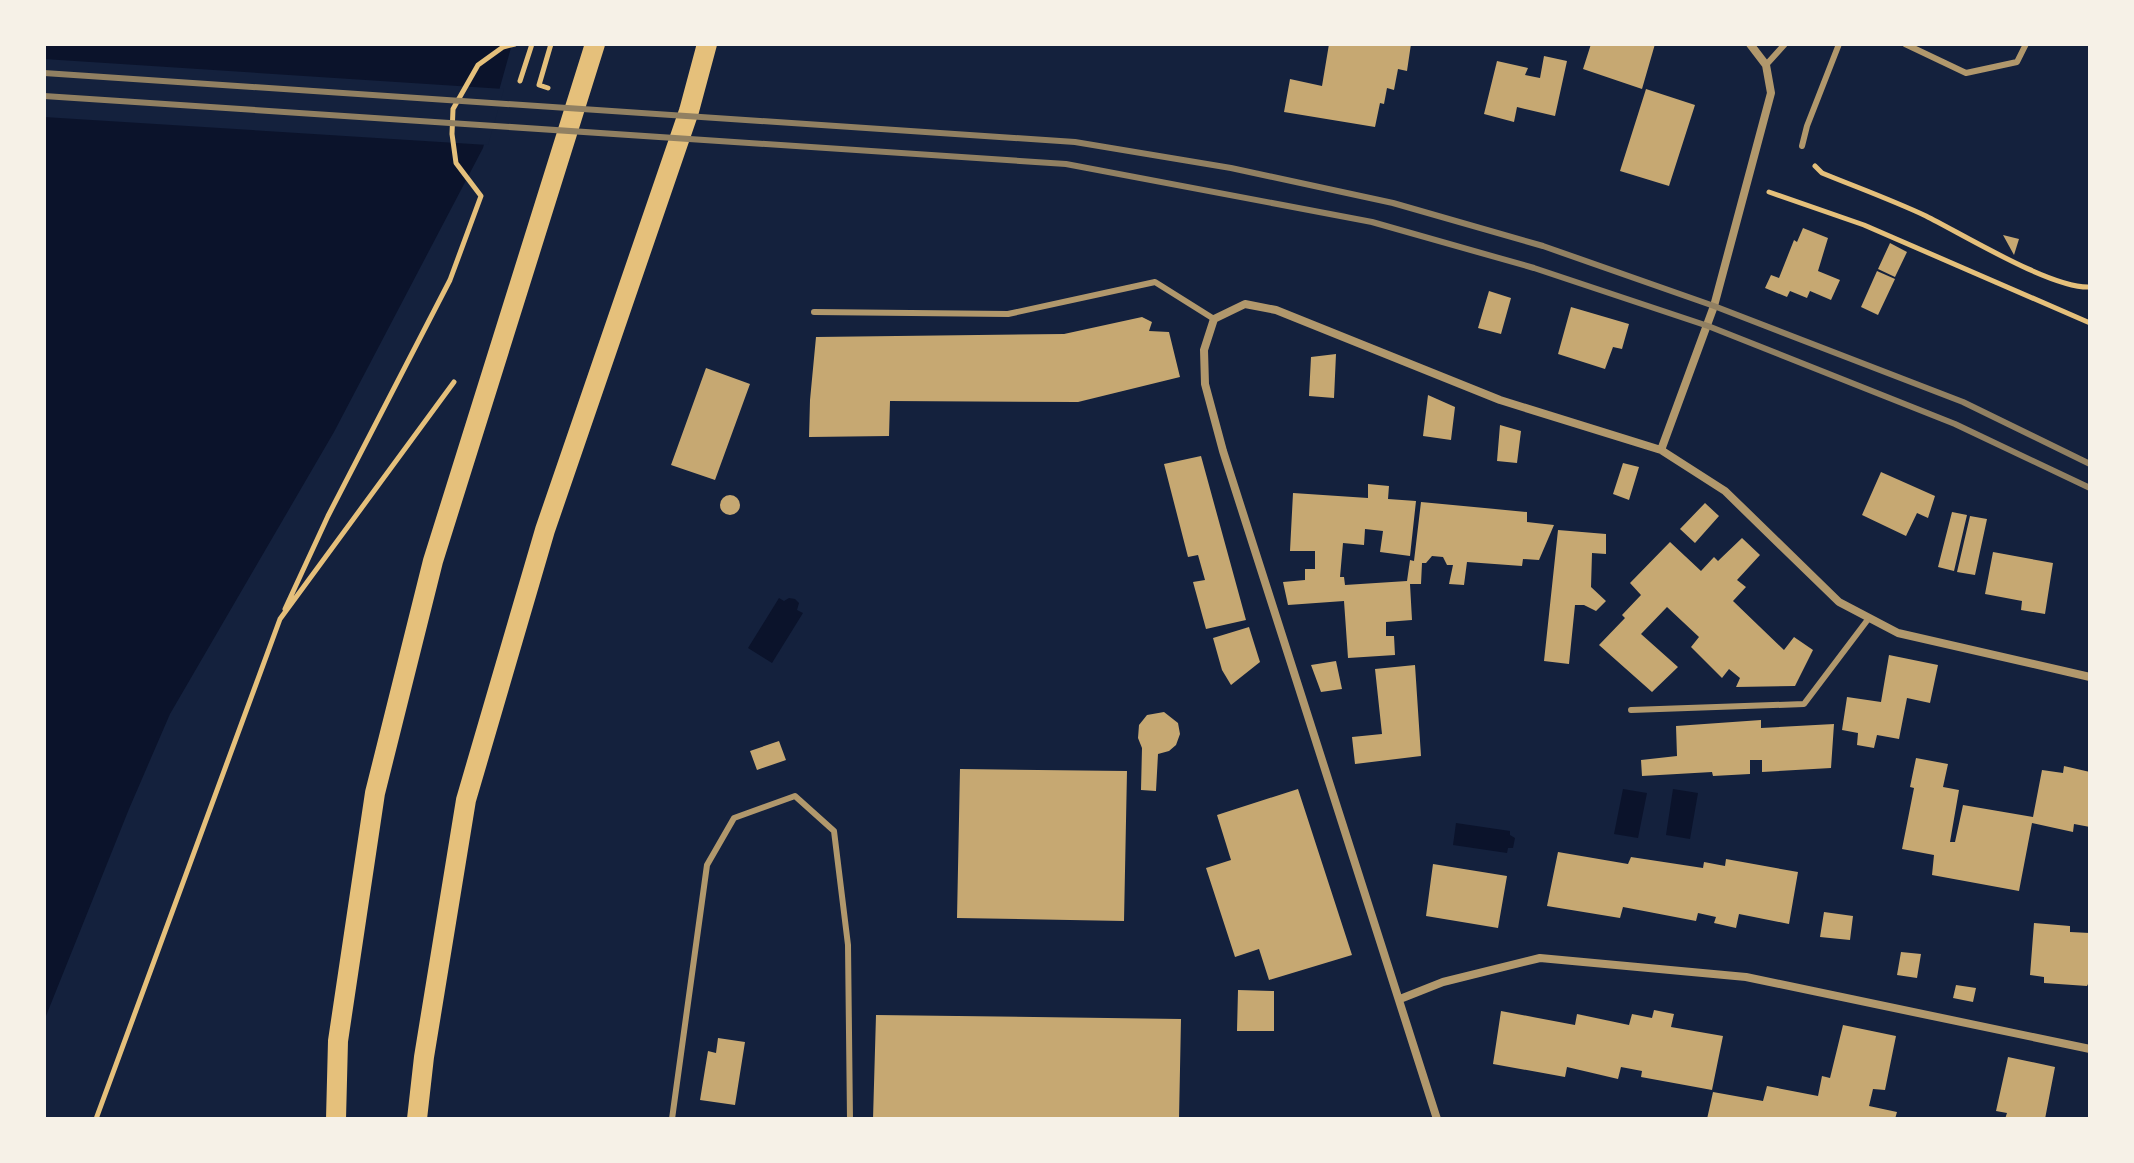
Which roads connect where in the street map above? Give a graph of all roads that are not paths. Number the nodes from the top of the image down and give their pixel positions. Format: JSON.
{"nodes":[{"id":1,"x":595,"y":44,"type":"edge"},
{"id":2,"x":707,"y":44,"type":"edge"},
{"id":3,"x":1750,"y":44,"type":"edge"},
{"id":4,"x":1785,"y":44,"type":"edge"},
{"id":5,"x":1839,"y":44,"type":"edge"},
{"id":6,"x":1905,"y":44,"type":"edge"},
{"id":7,"x":2026,"y":44,"type":"edge"},
{"id":8,"x":1766,"y":65,"type":"junction"},
{"id":9,"x":1802,"y":146,"type":"road end"},
{"id":10,"x":814,"y":312,"type":"dead end"},
{"id":11,"x":1214,"y":319,"type":"junction"},
{"id":12,"x":1661,"y":450,"type":"junction"},
{"id":13,"x":1869,"y":618,"type":"junction"},
{"id":14,"x":2090,"y":677,"type":"edge"},
{"id":15,"x":1631,"y":710,"type":"dead end"},
{"id":16,"x":1400,"y":999,"type":"junction"},
{"id":17,"x":2090,"y":1049,"type":"edge"},
{"id":18,"x":336,"y":1119,"type":"edge"},
{"id":19,"x":417,"y":1119,"type":"edge"},
{"id":20,"x":672,"y":1119,"type":"edge"},
{"id":21,"x":850,"y":1119,"type":"edge"},
{"id":22,"x":1437,"y":1119,"type":"edge"}],
"edges":[{"from":1,"to":18,"type":"main road"},
{"from":2,"to":19,"type":"main road"},
{"from":3,"to":8,"type":"street"},
{"from":4,"to":8,"type":"lane"},
{"from":5,"to":9,"type":"lane"},
{"from":6,"to":7,"type":"lane"},
{"from":8,"to":12,"type":"street"},
{"from":10,"to":11,"type":"lane"},
{"from":11,"to":12,"type":"street"},
{"from":11,"to":16,"type":"street"},
{"from":12,"to":13,"type":"street"},
{"from":13,"to":14,"type":"street"},
{"from":13,"to":15,"type":"lane"},
{"from":16,"to":17,"type":"street"},
{"from":16,"to":22,"type":"street"},
{"from":20,"to":21,"type":"lane"}]}
